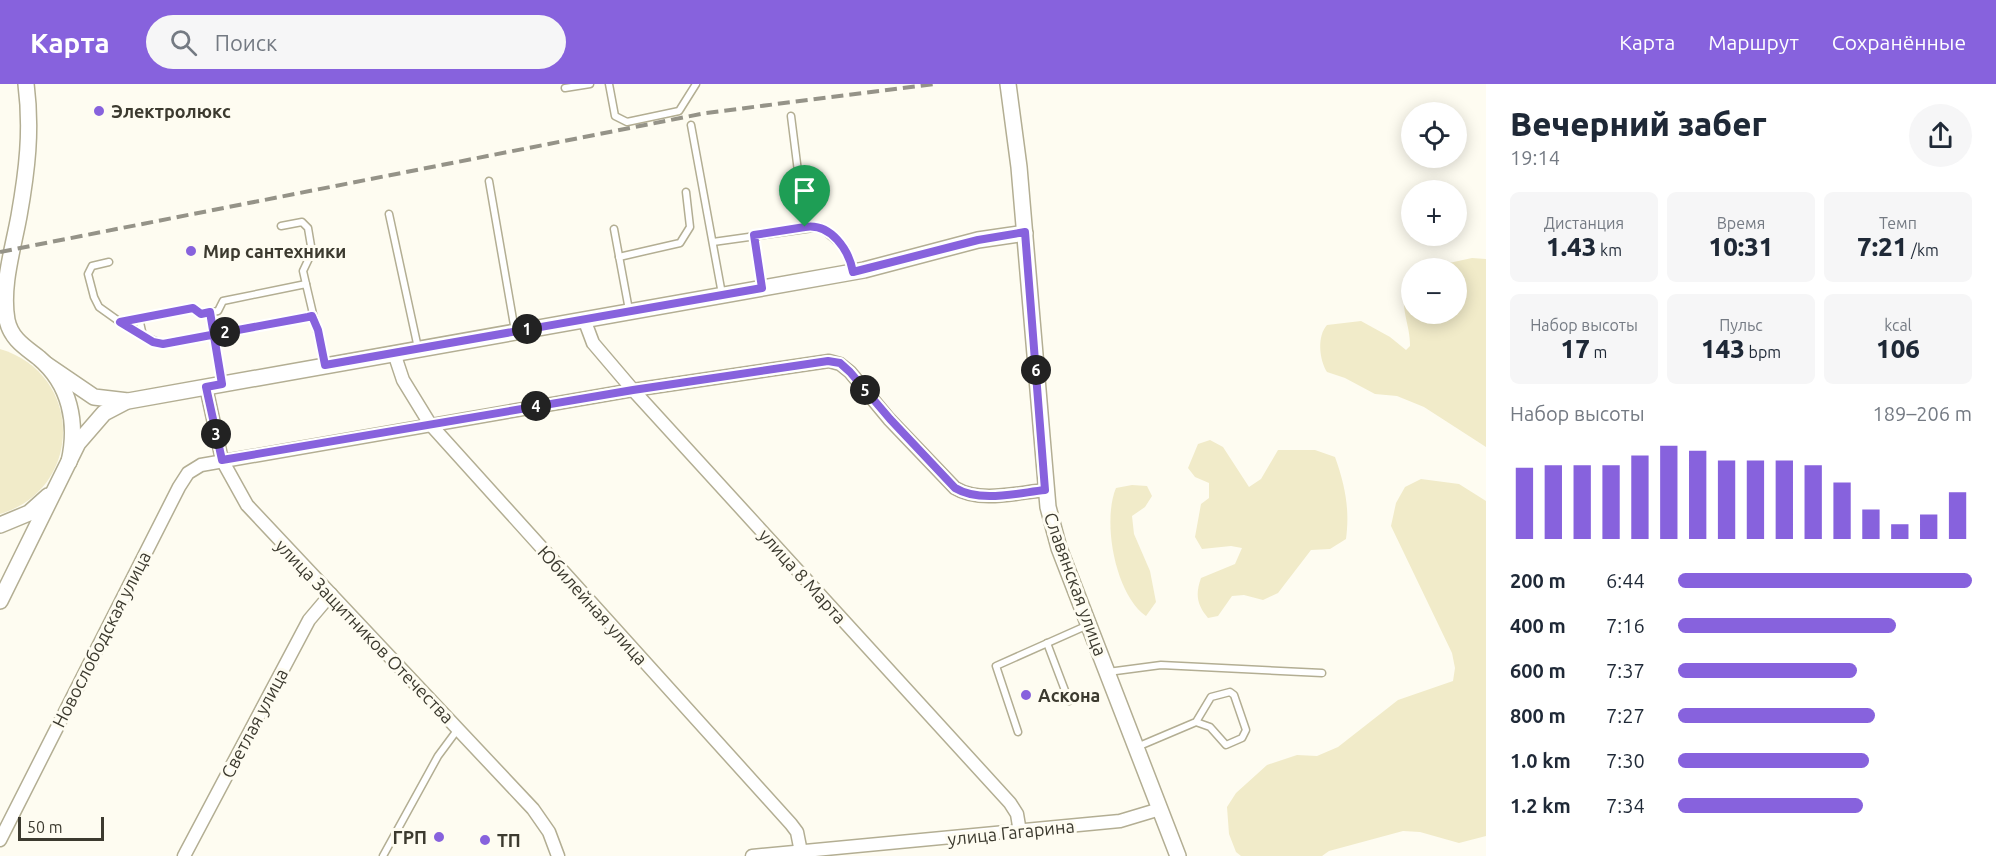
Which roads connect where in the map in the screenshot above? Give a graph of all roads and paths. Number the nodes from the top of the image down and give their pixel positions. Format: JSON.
{"nodes":[{"id":1,"x":26,"y":84,"type":"edge"},
{"id":2,"x":590,"y":84,"type":"edge"},
{"id":3,"x":609,"y":84,"type":"edge"},
{"id":4,"x":696,"y":84,"type":"edge"},
{"id":5,"x":1008,"y":84,"type":"edge"},
{"id":6,"x":565,"y":88,"type":"dead end"},
{"id":7,"x":791,"y":116,"type":"dead end"},
{"id":8,"x":691,"y":125,"type":"dead end"},
{"id":9,"x":489,"y":181,"type":"dead end"},
{"id":10,"x":686,"y":192,"type":"dead end"},
{"id":11,"x":390,"y":214,"type":"dead end"},
{"id":12,"x":281,"y":225,"type":"dead end"},
{"id":13,"x":805,"y":227,"type":"junction"},
{"id":14,"x":614,"y":229,"type":"dead end"},
{"id":15,"x":1025,"y":232,"type":"junction"},
{"id":16,"x":754,"y":235,"type":"junction"},
{"id":17,"x":713,"y":242,"type":"junction"},
{"id":18,"x":619,"y":256,"type":"junction"},
{"id":19,"x":109,"y":262,"type":"dead end"},
{"id":20,"x":853,"y":272,"type":"junction"},
{"id":21,"x":8,"y":278,"type":"junction"},
{"id":22,"x":306,"y":285,"type":"junction"},
{"id":23,"x":762,"y":288,"type":"junction"},
{"id":24,"x":722,"y":295,"type":"junction"},
{"id":25,"x":0,"y":298,"type":"edge"},
{"id":26,"x":629,"y":311,"type":"junction"},
{"id":27,"x":210,"y":312,"type":"junction"},
{"id":28,"x":312,"y":316,"type":"junction"},
{"id":29,"x":139,"y":318,"type":"junction"},
{"id":30,"x":584,"y":319,"type":"junction"},
{"id":31,"x":120,"y":322,"type":"junction"},
{"id":32,"x":515,"y":331,"type":"junction"},
{"id":33,"x":214,"y":334,"type":"junction"},
{"id":34,"x":143,"y":336,"type":"junction"},
{"id":35,"x":0,"y":339,"type":"edge"},
{"id":36,"x":418,"y":348,"type":"junction"},
{"id":37,"x":29,"y":351,"type":"junction"},
{"id":38,"x":394,"y":353,"type":"junction"},
{"id":39,"x":47,"y":365,"type":"junction"},
{"id":40,"x":325,"y":365,"type":"junction"},
{"id":41,"x":222,"y":384,"type":"junction"},
{"id":42,"x":206,"y":387,"type":"junction"},
{"id":43,"x":633,"y":390,"type":"junction"},
{"id":44,"x":128,"y":401,"type":"junction"},
{"id":45,"x":430,"y":424,"type":"junction"},
{"id":46,"x":222,"y":460,"type":"junction"},
{"id":47,"x":69,"y":462,"type":"junction"},
{"id":48,"x":58,"y":484,"type":"junction"},
{"id":49,"x":1045,"y":490,"type":"junction"},
{"id":50,"x":0,"y":525,"type":"edge"},
{"id":51,"x":331,"y":594,"type":"junction"},
{"id":52,"x":0,"y":601,"type":"edge"},
{"id":53,"x":1089,"y":625,"type":"junction"},
{"id":54,"x":1047,"y":643,"type":"junction"},
{"id":55,"x":1107,"y":672,"type":"junction"},
{"id":56,"x":1322,"y":673,"type":"dead end"},
{"id":57,"x":1069,"y":701,"type":"dead end"},
{"id":58,"x":1196,"y":722,"type":"junction"},
{"id":59,"x":458,"y":729,"type":"junction"},
{"id":60,"x":1018,"y":732,"type":"dead end"},
{"id":61,"x":1137,"y":747,"type":"junction"},
{"id":62,"x":1160,"y":809,"type":"junction"},
{"id":63,"x":1020,"y":832,"type":"junction"},
{"id":64,"x":0,"y":840,"type":"edge"},
{"id":65,"x":801,"y":852,"type":"junction"},
{"id":66,"x":184,"y":856,"type":"edge"},
{"id":67,"x":383,"y":856,"type":"edge"},
{"id":68,"x":558,"y":856,"type":"edge"},
{"id":69,"x":752,"y":856,"type":"edge"},
{"id":70,"x":1178,"y":856,"type":"edge"}],
"edges":[{"from":1,"to":21,"type":"street"},
{"from":2,"to":6,"type":"lane"},
{"from":3,"to":4,"type":"lane"},
{"from":5,"to":15,"type":"street","name":"Славянская улица"},
{"from":7,"to":13,"type":"lane"},
{"from":8,"to":17,"type":"lane"},
{"from":9,"to":32,"type":"lane"},
{"from":10,"to":18,"type":"lane"},
{"from":11,"to":36,"type":"lane"},
{"from":12,"to":22,"type":"lane"},
{"from":13,"to":16,"type":"lane"},
{"from":13,"to":20,"type":"lane"},
{"from":14,"to":18,"type":"lane"},
{"from":15,"to":20,"type":"street"},
{"from":15,"to":49,"type":"street","name":"Славянская улица"},
{"from":16,"to":17,"type":"lane"},
{"from":16,"to":23,"type":"lane"},
{"from":17,"to":24,"type":"lane"},
{"from":18,"to":26,"type":"lane"},
{"from":19,"to":31,"type":"lane"},
{"from":20,"to":23,"type":"street"},
{"from":21,"to":25,"type":"street"},
{"from":21,"to":37,"type":"street"},
{"from":22,"to":27,"type":"lane"},
{"from":22,"to":28,"type":"lane"},
{"from":23,"to":24,"type":"street"},
{"from":24,"to":26,"type":"street"},
{"from":26,"to":30,"type":"street"},
{"from":27,"to":29,"type":"lane"},
{"from":27,"to":33,"type":"lane"},
{"from":28,"to":33,"type":"lane"},
{"from":28,"to":40,"type":"lane"},
{"from":29,"to":31,"type":"lane"},
{"from":29,"to":34,"type":"lane"},
{"from":30,"to":32,"type":"street"},
{"from":30,"to":43,"type":"street","name":"улица 8 Марта"},
{"from":31,"to":34,"type":"lane"},
{"from":32,"to":36,"type":"street"},
{"from":33,"to":34,"type":"lane"},
{"from":33,"to":41,"type":"lane"},
{"from":35,"to":37,"type":"street"},
{"from":36,"to":38,"type":"street"},
{"from":37,"to":39,"type":"street"},
{"from":38,"to":40,"type":"street"},
{"from":38,"to":45,"type":"street","name":"Юбилейная улица"},
{"from":39,"to":44,"type":"street"},
{"from":39,"to":47,"type":"street"},
{"from":40,"to":41,"type":"street"},
{"from":41,"to":42,"type":"street"},
{"from":42,"to":44,"type":"street"},
{"from":42,"to":46,"type":"street","name":"улица Защитников Отечества"},
{"from":43,"to":45,"type":"street","name":"Новослободская улица"},
{"from":43,"to":49,"type":"street","name":"Новослободская улица"},
{"from":43,"to":63,"type":"street","name":"улица 8 Марта"},
{"from":44,"to":47,"type":"street"},
{"from":45,"to":46,"type":"street","name":"Новослободская улица"},
{"from":45,"to":65,"type":"street","name":"Юбилейная улица"},
{"from":46,"to":51,"type":"street","name":"улица Защитников Отечества"},
{"from":46,"to":64,"type":"street","name":"Новослободская улица"},
{"from":47,"to":48,"type":"street"},
{"from":48,"to":50,"type":"street"},
{"from":48,"to":52,"type":"street"},
{"from":49,"to":53,"type":"street","name":"Славянская улица"},
{"from":51,"to":59,"type":"street","name":"улица Защитников Отечества"},
{"from":51,"to":66,"type":"street","name":"Светлая улица"},
{"from":53,"to":54,"type":"lane"},
{"from":53,"to":55,"type":"street","name":"Славянская улица"},
{"from":54,"to":57,"type":"lane"},
{"from":54,"to":60,"type":"lane"},
{"from":55,"to":56,"type":"lane"},
{"from":55,"to":61,"type":"street","name":"Славянская улица"},
{"from":58,"to":58,"type":"lane"},
{"from":58,"to":61,"type":"lane"},
{"from":59,"to":67,"type":"lane"},
{"from":59,"to":68,"type":"street","name":"улица Защитников Отечества"},
{"from":61,"to":62,"type":"street","name":"Славянская улица"},
{"from":62,"to":63,"type":"street","name":"улица Гагарина"},
{"from":62,"to":70,"type":"street","name":"Славянская улица"},
{"from":63,"to":65,"type":"street","name":"улица Гагарина"},
{"from":65,"to":69,"type":"street","name":"улица Гагарина"}]}
